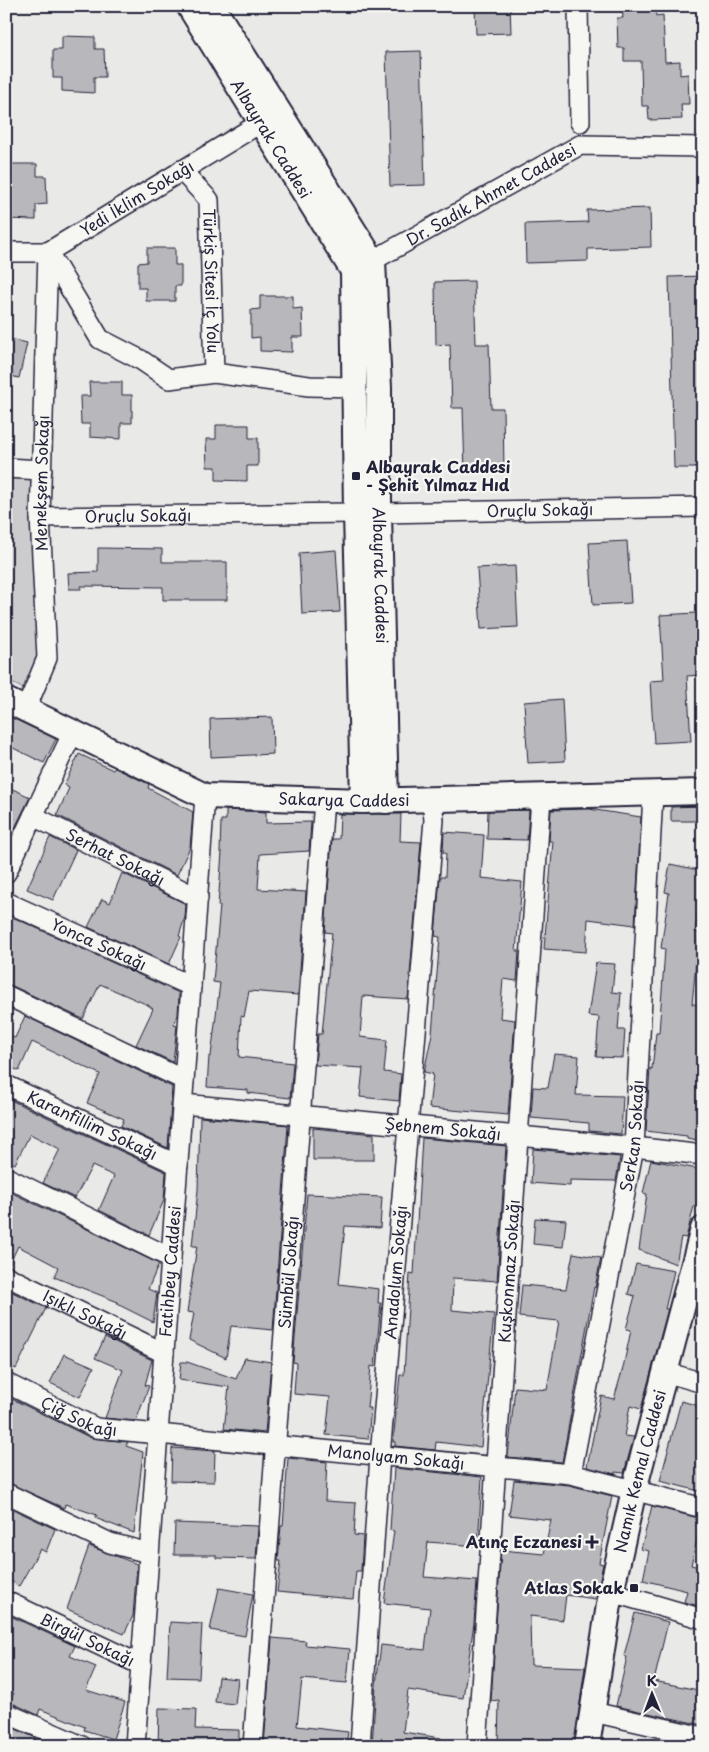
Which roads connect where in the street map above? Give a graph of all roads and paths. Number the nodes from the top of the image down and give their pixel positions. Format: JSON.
{"nodes":[{"id":1,"x":189,"y":6,"type":"edge"},
{"id":2,"x":212,"y":6,"type":"edge"},
{"id":3,"x":578,"y":6,"type":"edge"},
{"id":4,"x":270,"y":117,"type":"junction"},
{"id":5,"x":580,"y":122,"type":"dead end"},
{"id":6,"x":703,"y":147,"type":"edge"},
{"id":7,"x":181,"y":170,"type":"junction"},
{"id":8,"x":6,"y":252,"type":"edge"},
{"id":9,"x":48,"y":252,"type":"junction"},
{"id":10,"x":363,"y":266,"type":"junction"},
{"id":11,"x":214,"y":374,"type":"junction"},
{"id":12,"x":356,"y":387,"type":"junction"},
{"id":13,"x":379,"y":388,"type":"junction"},
{"id":14,"x":6,"y":468,"type":"edge"},
{"id":15,"x":42,"y":470,"type":"junction"},
{"id":16,"x":703,"y":507,"type":"edge"},
{"id":17,"x":367,"y":513,"type":"junction"},
{"id":18,"x":40,"y":517,"type":"junction"},
{"id":19,"x":16,"y":705,"type":"edge"},
{"id":20,"x":74,"y":732,"type":"junction"},
{"id":21,"x":703,"y":792,"type":"edge"},
{"id":22,"x":654,"y":794,"type":"junction"},
{"id":23,"x":205,"y":796,"type":"junction"},
{"id":24,"x":541,"y":797,"type":"junction"},
{"id":25,"x":324,"y":800,"type":"junction"},
{"id":26,"x":432,"y":800,"type":"junction"},
{"id":27,"x":375,"y":801,"type":"junction"},
{"id":28,"x":33,"y":816,"type":"junction"},
{"id":29,"x":6,"y":873,"type":"edge"},
{"id":30,"x":198,"y":898,"type":"junction"},
{"id":31,"x":6,"y":902,"type":"edge"},
{"id":32,"x":191,"y":986,"type":"junction"},
{"id":33,"x":6,"y":995,"type":"edge"},
{"id":34,"x":184,"y":1080,"type":"junction"},
{"id":35,"x":6,"y":1085,"type":"edge"},
{"id":36,"x":182,"y":1104,"type":"junction"},
{"id":37,"x":300,"y":1116,"type":"junction"},
{"id":38,"x":408,"y":1126,"type":"junction"},
{"id":39,"x":519,"y":1136,"type":"junction"},
{"id":40,"x":634,"y":1146,"type":"junction"},
{"id":41,"x":703,"y":1156,"type":"edge"},
{"id":42,"x":178,"y":1165,"type":"junction"},
{"id":43,"x":6,"y":1177,"type":"edge"},
{"id":44,"x":703,"y":1229,"type":"edge"},
{"id":45,"x":171,"y":1258,"type":"junction"},
{"id":46,"x":697,"y":1270,"type":"edge"},
{"id":47,"x":6,"y":1276,"type":"edge"},
{"id":48,"x":164,"y":1353,"type":"junction"},
{"id":49,"x":665,"y":1372,"type":"junction"},
{"id":50,"x":6,"y":1383,"type":"edge"},
{"id":51,"x":703,"y":1383,"type":"edge"},
{"id":52,"x":158,"y":1435,"type":"junction"},
{"id":53,"x":276,"y":1446,"type":"junction"},
{"id":54,"x":380,"y":1456,"type":"junction"},
{"id":55,"x":496,"y":1467,"type":"junction"},
{"id":56,"x":571,"y":1474,"type":"junction"},
{"id":57,"x":634,"y":1490,"type":"junction"},
{"id":58,"x":6,"y":1493,"type":"edge"},
{"id":59,"x":703,"y":1508,"type":"edge"},
{"id":60,"x":149,"y":1553,"type":"junction"},
{"id":61,"x":611,"y":1592,"type":"junction"},
{"id":62,"x":6,"y":1601,"type":"edge"},
{"id":63,"x":703,"y":1619,"type":"edge"},
{"id":64,"x":141,"y":1665,"type":"junction"},
{"id":65,"x":593,"y":1712,"type":"junction"},
{"id":66,"x":6,"y":1713,"type":"edge"},
{"id":67,"x":703,"y":1737,"type":"edge"},
{"id":68,"x":51,"y":1740,"type":"edge"},
{"id":69,"x":82,"y":1746,"type":"edge"},
{"id":70,"x":135,"y":1746,"type":"edge"},
{"id":71,"x":253,"y":1746,"type":"edge"},
{"id":72,"x":360,"y":1746,"type":"edge"},
{"id":73,"x":477,"y":1746,"type":"edge"},
{"id":74,"x":587,"y":1746,"type":"edge"}],
"edges":[{"from":1,"to":4,"type":"street","name":"Albayrak Caddesi"},
{"from":2,"to":4,"type":"street","name":"Albayrak Caddesi"},
{"from":3,"to":5,"type":"street"},
{"from":4,"to":7,"type":"street","name":"Yedi İklim Sokağı"},
{"from":4,"to":10,"type":"street","name":"Albayrak Caddesi"},
{"from":6,"to":10,"type":"street","name":"Dr. Sadık Ahmet Caddesi"},
{"from":7,"to":9,"type":"street","name":"Yedi İklim Sokağı"},
{"from":7,"to":11,"type":"street","name":"Türkiş Sitesi İç Yolu"},
{"from":8,"to":9,"type":"street"},
{"from":9,"to":11,"type":"street","name":"Türkiş Sitesi İç Yolu"},
{"from":9,"to":15,"type":"street","name":"Menekşem Sokağı"},
{"from":10,"to":12,"type":"street","name":"Albayrak Caddesi"},
{"from":10,"to":13,"type":"street","name":"Albayrak Caddesi"},
{"from":11,"to":12,"type":"street","name":"Türkiş Sitesi İç Yolu"},
{"from":12,"to":13,"type":"street"},
{"from":12,"to":17,"type":"street","name":"Albayrak Caddesi"},
{"from":13,"to":17,"type":"street","name":"Albayrak Caddesi"},
{"from":14,"to":15,"type":"street"},
{"from":15,"to":18,"type":"street","name":"Menekşem Sokağı"},
{"from":16,"to":17,"type":"street","name":"Oruçlu Sokağı"},
{"from":17,"to":18,"type":"street","name":"Oruçlu Sokağı"},
{"from":17,"to":27,"type":"street","name":"Albayrak Caddesi"},
{"from":18,"to":19,"type":"street","name":"Menekşem Sokağı"},
{"from":19,"to":20,"type":"street","name":"Sakarya Caddesi"},
{"from":20,"to":23,"type":"street","name":"Sakarya Caddesi"},
{"from":20,"to":28,"type":"street"},
{"from":21,"to":22,"type":"street","name":"Sakarya Caddesi"},
{"from":22,"to":24,"type":"street","name":"Sakarya Caddesi"},
{"from":22,"to":40,"type":"street","name":"Serkan Sokağı"},
{"from":23,"to":25,"type":"street","name":"Sakarya Caddesi"},
{"from":23,"to":30,"type":"street","name":"Fatihbey Caddesi"},
{"from":24,"to":26,"type":"street","name":"Sakarya Caddesi"},
{"from":24,"to":39,"type":"street","name":"Kuşkonmaz Sokağı"},
{"from":25,"to":27,"type":"street","name":"Sakarya Caddesi"},
{"from":25,"to":37,"type":"street","name":"Sümbül Sokağı"},
{"from":26,"to":27,"type":"street","name":"Sakarya Caddesi"},
{"from":26,"to":38,"type":"street","name":"Anadolum Sokağı"},
{"from":28,"to":29,"type":"street"},
{"from":28,"to":30,"type":"street","name":"Serhat Sokağı"},
{"from":30,"to":32,"type":"street","name":"Fatihbey Caddesi"},
{"from":31,"to":32,"type":"street","name":"Yonca Sokağı"},
{"from":32,"to":34,"type":"street","name":"Fatihbey Caddesi"},
{"from":33,"to":34,"type":"street"},
{"from":34,"to":36,"type":"street","name":"Fatihbey Caddesi"},
{"from":35,"to":42,"type":"street","name":"Karanfillim Sokağı"},
{"from":36,"to":37,"type":"street","name":"Şebnem Sokağı"},
{"from":36,"to":42,"type":"street","name":"Fatihbey Caddesi"},
{"from":37,"to":38,"type":"street","name":"Şebnem Sokağı"},
{"from":37,"to":53,"type":"street","name":"Sümbül Sokağı"},
{"from":38,"to":39,"type":"street","name":"Şebnem Sokağı"},
{"from":38,"to":54,"type":"street","name":"Anadolum Sokağı"},
{"from":39,"to":40,"type":"street","name":"Şebnem Sokağı"},
{"from":39,"to":55,"type":"street","name":"Kuşkonmaz Sokağı"},
{"from":40,"to":41,"type":"street","name":"Şebnem Sokağı"},
{"from":40,"to":56,"type":"street","name":"Serkan Sokağı"},
{"from":42,"to":45,"type":"street","name":"Fatihbey Caddesi"},
{"from":43,"to":45,"type":"street"},
{"from":44,"to":46,"type":"street","name":"Namık Kemal Caddesi"},
{"from":45,"to":48,"type":"street","name":"Fatihbey Caddesi"},
{"from":46,"to":49,"type":"street","name":"Namık Kemal Caddesi"},
{"from":47,"to":48,"type":"street","name":"Işıklı Sokağı"},
{"from":48,"to":52,"type":"street","name":"Fatihbey Caddesi"},
{"from":49,"to":51,"type":"street"},
{"from":49,"to":57,"type":"street","name":"Namık Kemal Caddesi"},
{"from":50,"to":52,"type":"street","name":"Çiğ Sokağı"},
{"from":52,"to":53,"type":"street","name":"Manolyam Sokağı"},
{"from":52,"to":60,"type":"street","name":"Fatihbey Caddesi"},
{"from":53,"to":54,"type":"street","name":"Manolyam Sokağı"},
{"from":53,"to":71,"type":"street","name":"Sümbül Sokağı"},
{"from":54,"to":55,"type":"street","name":"Manolyam Sokağı"},
{"from":54,"to":72,"type":"street","name":"Anadolum Sokağı"},
{"from":55,"to":56,"type":"street","name":"Manolyam Sokağı"},
{"from":55,"to":73,"type":"street","name":"Kuşkonmaz Sokağı"},
{"from":56,"to":57,"type":"street","name":"Manolyam Sokağı"},
{"from":57,"to":59,"type":"street","name":"Manolyam Sokağı"},
{"from":57,"to":61,"type":"street","name":"Namık Kemal Caddesi"},
{"from":58,"to":60,"type":"street"},
{"from":60,"to":64,"type":"street","name":"Fatihbey Caddesi"},
{"from":61,"to":63,"type":"street"},
{"from":61,"to":65,"type":"street","name":"Namık Kemal Caddesi"},
{"from":62,"to":64,"type":"street","name":"Birgül Sokağı"},
{"from":64,"to":70,"type":"street","name":"Fatihbey Caddesi"},
{"from":65,"to":67,"type":"street"},
{"from":65,"to":74,"type":"street","name":"Namık Kemal Caddesi"},
{"from":66,"to":68,"type":"street"},
{"from":68,"to":69,"type":"street"}]}
